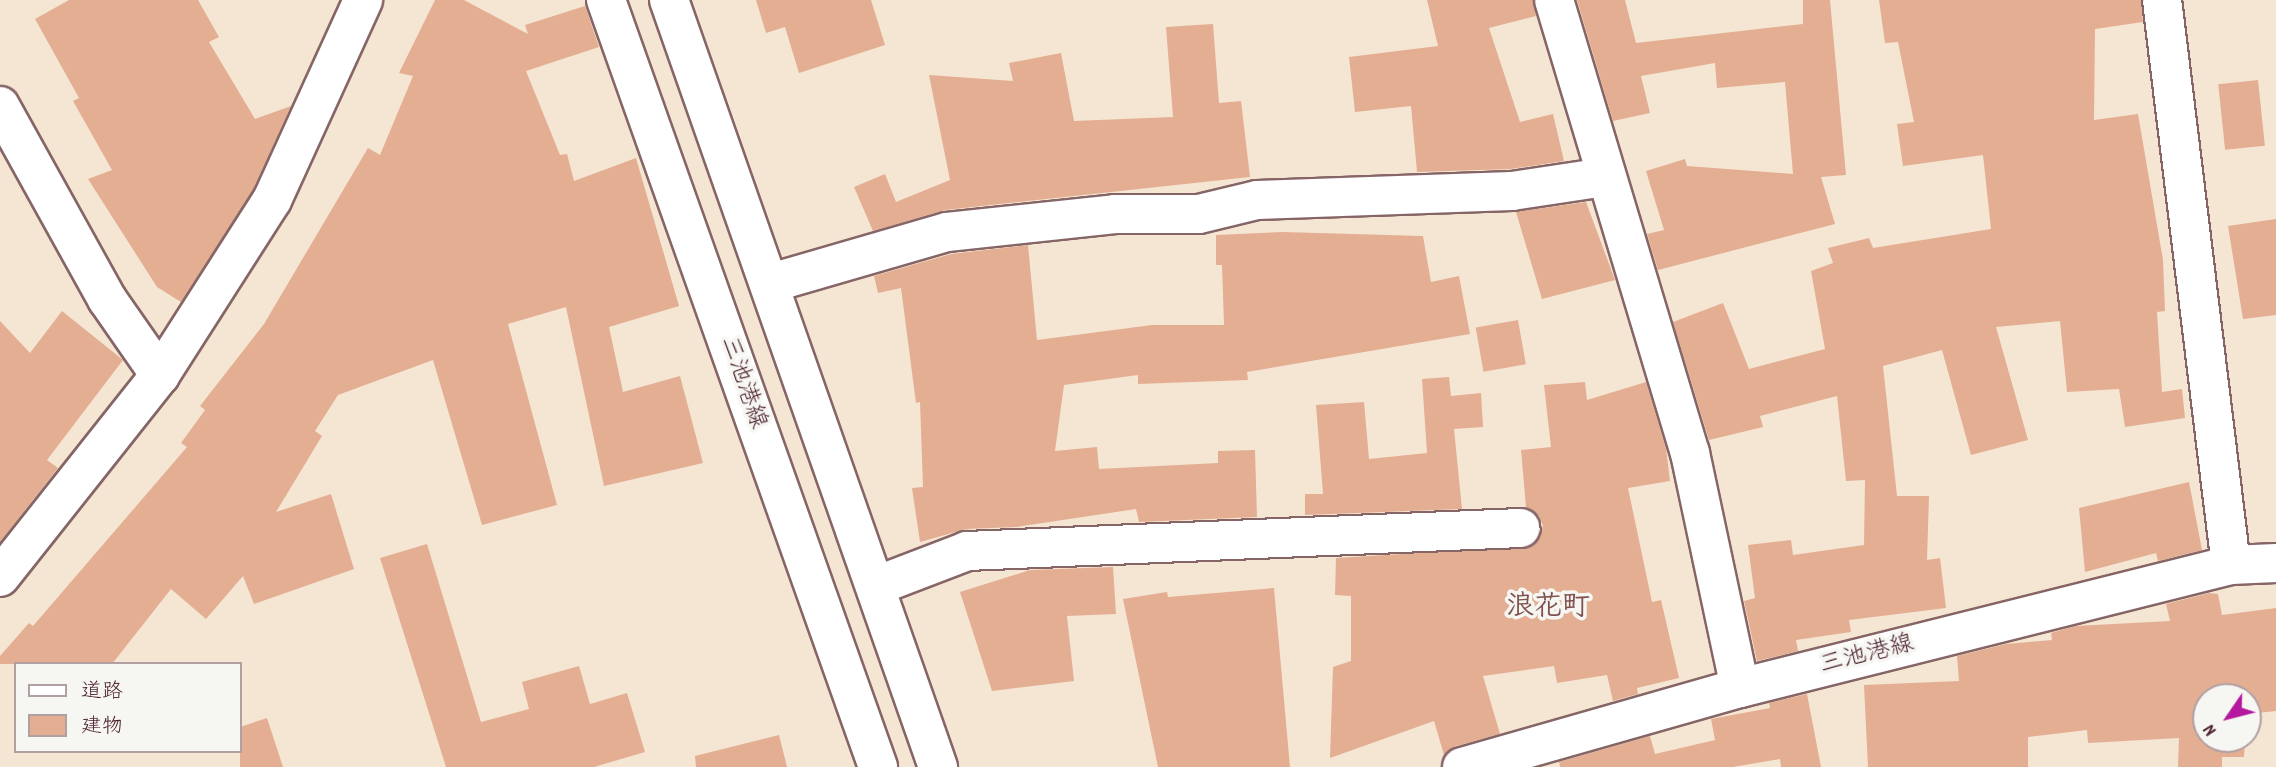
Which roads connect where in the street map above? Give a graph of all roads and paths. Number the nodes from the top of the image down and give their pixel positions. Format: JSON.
{"nodes":[{"id":1,"x":363,"y":0,"type":"edge"},
{"id":2,"x":606,"y":0,"type":"edge"},
{"id":3,"x":669,"y":0,"type":"edge"},
{"id":4,"x":1554,"y":0,"type":"edge"},
{"id":5,"x":2162,"y":0,"type":"edge"},
{"id":6,"x":0,"y":106,"type":"edge"},
{"id":7,"x":1605,"y":177,"type":"junction"},
{"id":8,"x":771,"y":283,"type":"junction"},
{"id":9,"x":160,"y":375,"type":"junction"},
{"id":10,"x":1521,"y":528,"type":"dead end"},
{"id":11,"x":2276,"y":563,"type":"edge"},
{"id":12,"x":2231,"y":565,"type":"junction"},
{"id":13,"x":0,"y":577,"type":"edge"},
{"id":14,"x":876,"y":586,"type":"junction"},
{"id":15,"x":1740,"y":688,"type":"junction"},
{"id":16,"x":878,"y":767,"type":"edge"},
{"id":17,"x":938,"y":767,"type":"edge"},
{"id":18,"x":1462,"y":767,"type":"edge"}],
"edges":[{"from":1,"to":9,"type":"street"},
{"from":2,"to":16,"type":"street","name":"三池港線"},
{"from":3,"to":8,"type":"street"},
{"from":4,"to":7,"type":"street"},
{"from":5,"to":12,"type":"street"},
{"from":6,"to":9,"type":"street"},
{"from":7,"to":8,"type":"street"},
{"from":7,"to":15,"type":"street"},
{"from":8,"to":14,"type":"street"},
{"from":9,"to":13,"type":"street"},
{"from":10,"to":14,"type":"street"},
{"from":11,"to":12,"type":"street","name":"三池港線"},
{"from":12,"to":15,"type":"street","name":"三池港線"},
{"from":14,"to":17,"type":"street"},
{"from":15,"to":18,"type":"street","name":"三池港線"}]}
